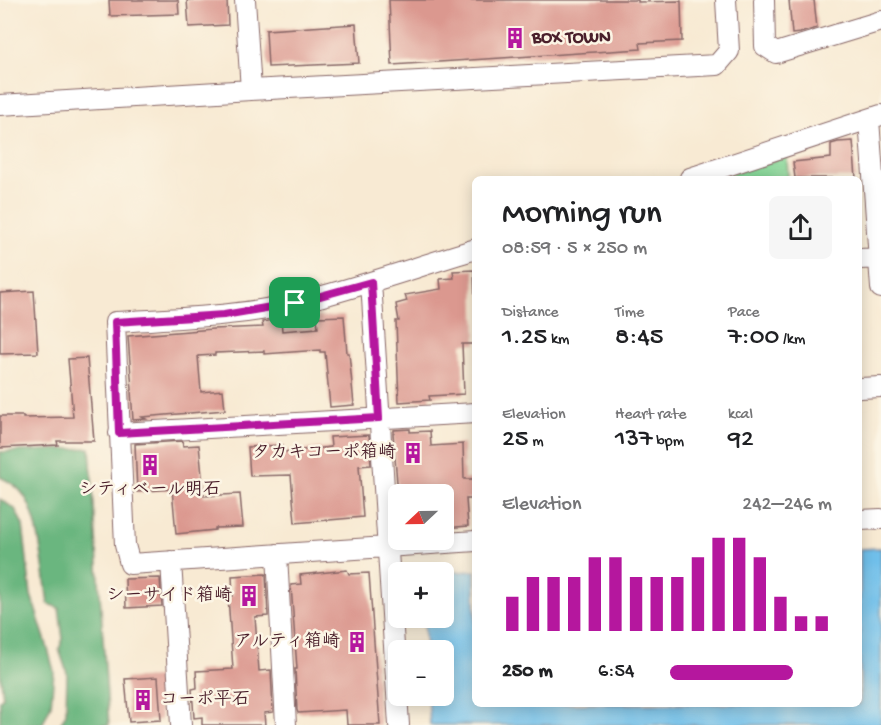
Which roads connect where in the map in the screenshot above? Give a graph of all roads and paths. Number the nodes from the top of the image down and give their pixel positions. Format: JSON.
{"nodes":[{"id":1,"x":245,"y":0,"type":"edge"},
{"id":2,"x":726,"y":0,"type":"edge"},
{"id":3,"x":764,"y":0,"type":"edge"},
{"id":4,"x":881,"y":21,"type":"edge"},
{"id":5,"x":251,"y":90,"type":"junction"},
{"id":6,"x":0,"y":105,"type":"edge"},
{"id":7,"x":875,"y":117,"type":"edge"},
{"id":8,"x":696,"y":176,"type":"edge"},
{"id":9,"x":472,"y":250,"type":"edge"},
{"id":10,"x":873,"y":258,"type":"edge"},
{"id":11,"x":371,"y":282,"type":"junction"},
{"id":12,"x":881,"y":288,"type":"edge"},
{"id":13,"x":881,"y":387,"type":"edge"},
{"id":14,"x":862,"y":388,"type":"edge"},
{"id":15,"x":472,"y":413,"type":"edge"},
{"id":16,"x":379,"y":418,"type":"junction"},
{"id":17,"x":119,"y":433,"type":"junction"},
{"id":18,"x":881,"y":519,"type":"edge"},
{"id":19,"x":862,"y":520,"type":"edge"},
{"id":20,"x":472,"y":541,"type":"edge"},
{"id":21,"x":387,"y":546,"type":"junction"},
{"id":22,"x":277,"y":554,"type":"junction"},
{"id":23,"x":171,"y":561,"type":"junction"},
{"id":24,"x":181,"y":725,"type":"edge"},
{"id":25,"x":286,"y":725,"type":"edge"},
{"id":26,"x":399,"y":725,"type":"edge"}],
"edges":[{"from":1,"to":5,"type":"street"},
{"from":2,"to":5,"type":"street"},
{"from":3,"to":4,"type":"street"},
{"from":5,"to":6,"type":"street"},
{"from":7,"to":8,"type":"street"},
{"from":7,"to":10,"type":"street"},
{"from":9,"to":11,"type":"street"},
{"from":10,"to":12,"type":"street"},
{"from":11,"to":16,"type":"street"},
{"from":11,"to":17,"type":"street"},
{"from":13,"to":14,"type":"street"},
{"from":15,"to":16,"type":"street"},
{"from":16,"to":17,"type":"street"},
{"from":16,"to":21,"type":"street"},
{"from":17,"to":23,"type":"street"},
{"from":18,"to":19,"type":"street"},
{"from":20,"to":21,"type":"street"},
{"from":21,"to":22,"type":"street"},
{"from":21,"to":26,"type":"street"},
{"from":22,"to":23,"type":"street"},
{"from":22,"to":25,"type":"street"},
{"from":23,"to":24,"type":"street"}]}
